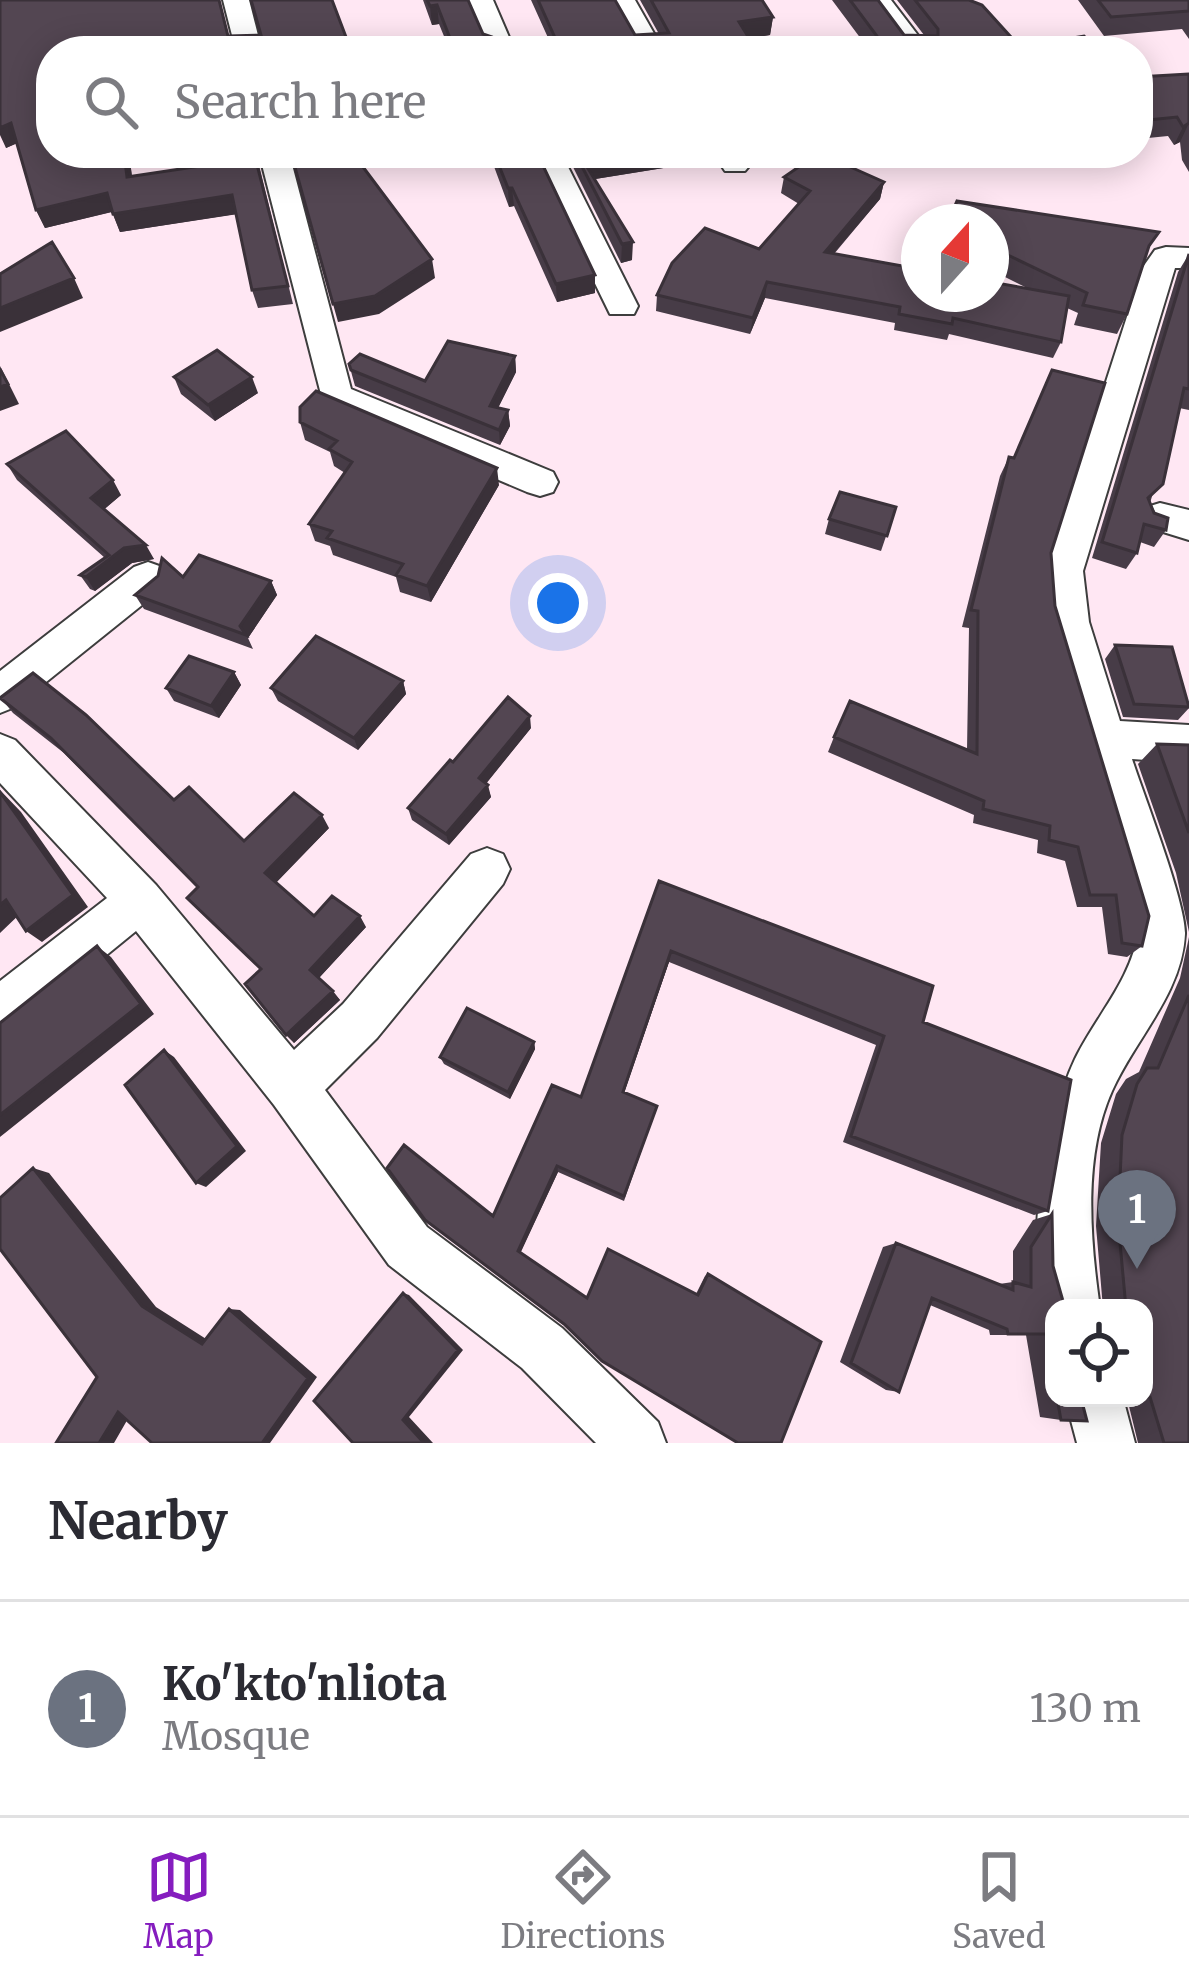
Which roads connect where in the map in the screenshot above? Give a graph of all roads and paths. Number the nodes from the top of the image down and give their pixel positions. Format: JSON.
{"nodes":[{"id":1,"x":236,"y":0,"type":"edge"},
{"id":2,"x":480,"y":0,"type":"edge"},
{"id":3,"x":622,"y":0,"type":"edge"},
{"id":4,"x":878,"y":0,"type":"edge"},
{"id":5,"x":245,"y":36,"type":"edge"},
{"id":6,"x":496,"y":36,"type":"edge"},
{"id":7,"x":642,"y":36,"type":"edge"},
{"id":8,"x":906,"y":36,"type":"edge"},
{"id":9,"x":278,"y":168,"type":"edge"},
{"id":10,"x":553,"y":168,"type":"edge"},
{"id":11,"x":1189,"y":258,"type":"edge"},
{"id":12,"x":622,"y":306,"type":"dead end"},
{"id":13,"x":539,"y":482,"type":"dead end"},
{"id":14,"x":148,"y":578,"type":"edge"},
{"id":15,"x":0,"y":695,"type":"edge"},
{"id":16,"x":1106,"y":740,"type":"junction"},
{"id":17,"x":1189,"y":744,"type":"edge"},
{"id":18,"x":0,"y":753,"type":"edge"},
{"id":19,"x":487,"y":869,"type":"dead end"},
{"id":20,"x":140,"y":900,"type":"junction"},
{"id":21,"x":0,"y":1011,"type":"edge"},
{"id":22,"x":292,"y":1087,"type":"junction"},
{"id":23,"x":1071,"y":1299,"type":"edge"},
{"id":24,"x":1096,"y":1407,"type":"edge"},
{"id":25,"x":637,"y":1443,"type":"edge"},
{"id":26,"x":1106,"y":1443,"type":"edge"}],
"edges":[{"from":1,"to":5,"type":"street"},
{"from":2,"to":6,"type":"street"},
{"from":3,"to":7,"type":"street"},
{"from":4,"to":8,"type":"street"},
{"from":9,"to":13,"type":"street"},
{"from":10,"to":12,"type":"street"},
{"from":11,"to":16,"type":"street"},
{"from":14,"to":15,"type":"street"},
{"from":16,"to":17,"type":"street"},
{"from":16,"to":23,"type":"street"},
{"from":18,"to":20,"type":"street"},
{"from":19,"to":22,"type":"street"},
{"from":20,"to":21,"type":"street"},
{"from":20,"to":22,"type":"street"},
{"from":22,"to":25,"type":"street"},
{"from":24,"to":26,"type":"street"}]}
